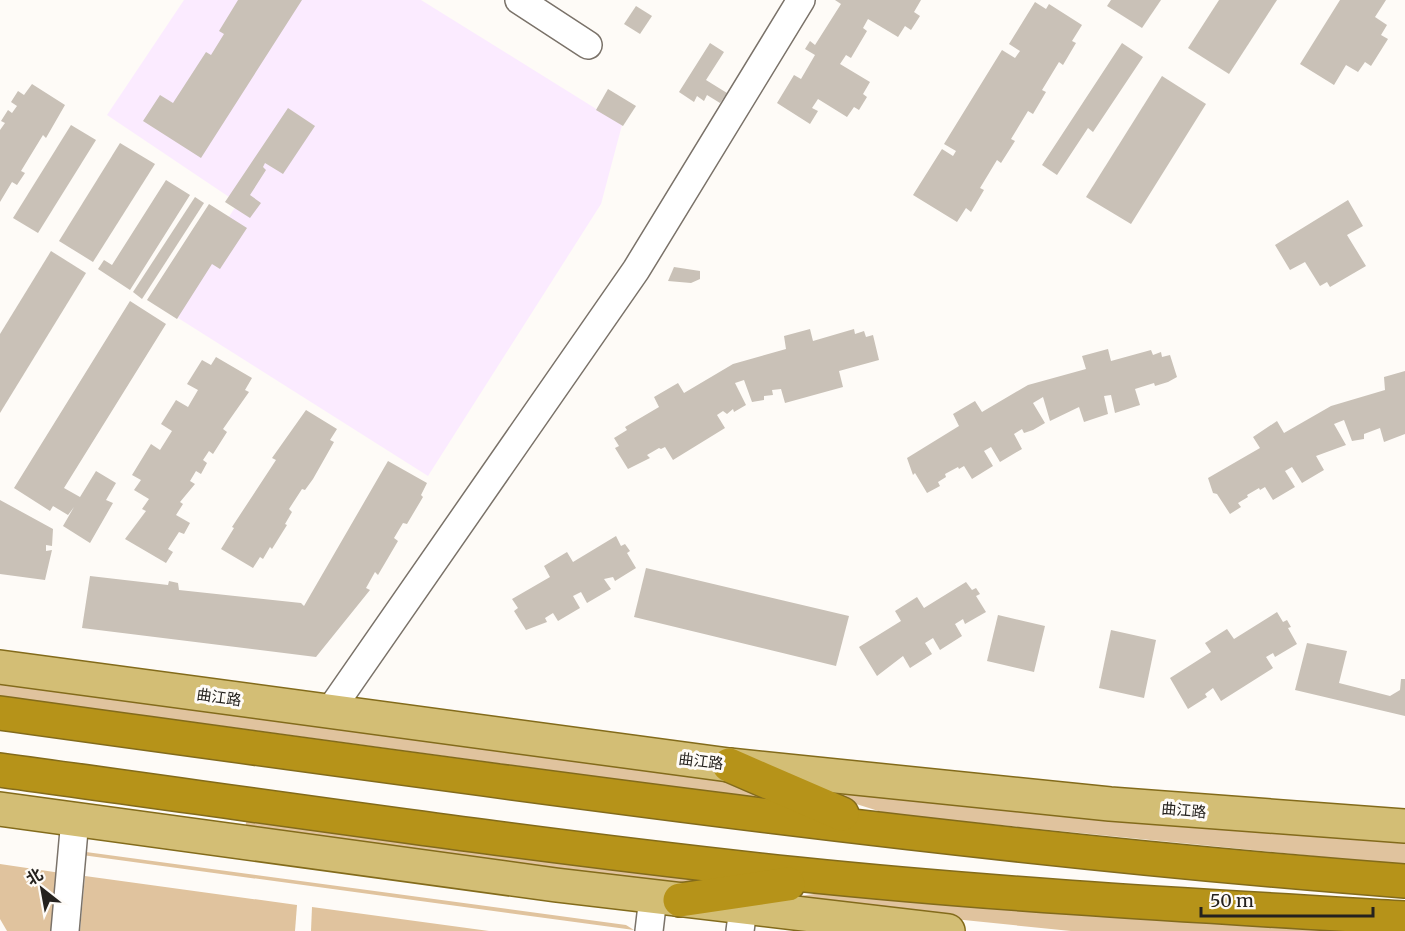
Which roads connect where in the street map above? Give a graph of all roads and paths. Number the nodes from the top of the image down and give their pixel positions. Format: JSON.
{"nodes":[{"id":1,"x":519,"y":0,"type":"edge"},
{"id":2,"x":801,"y":0,"type":"edge"},
{"id":3,"x":588,"y":45,"type":"dead end"},
{"id":4,"x":0,"y":667,"type":"edge"},
{"id":5,"x":329,"y":712,"type":"junction"},
{"id":6,"x":0,"y":713,"type":"edge"},
{"id":7,"x":729,"y":765,"type":"junction"},
{"id":8,"x":0,"y":770,"type":"edge"},
{"id":9,"x":0,"y":809,"type":"edge"},
{"id":10,"x":75,"y":819,"type":"junction"},
{"id":11,"x":1405,"y":826,"type":"edge"},
{"id":12,"x":876,"y":829,"type":"junction"},
{"id":13,"x":837,"y":877,"type":"junction"},
{"id":14,"x":1405,"y":881,"type":"edge"},
{"id":15,"x":667,"y":899,"type":"junction"},
{"id":16,"x":1405,"y":918,"type":"edge"},
{"id":17,"x":741,"y":919,"type":"edge"},
{"id":18,"x":933,"y":930,"type":"edge"},
{"id":19,"x":65,"y":931,"type":"edge"},
{"id":20,"x":649,"y":931,"type":"edge"}],
"edges":[{"from":1,"to":3,"type":"street"},
{"from":2,"to":5,"type":"street"},
{"from":4,"to":5,"type":"main road","name":"曲江路"},
{"from":5,"to":7,"type":"main road","name":"曲江路"},
{"from":6,"to":12,"type":"highway"},
{"from":7,"to":11,"type":"main road","name":"曲江路"},
{"from":7,"to":12,"type":"highway"},
{"from":8,"to":13,"type":"highway"},
{"from":9,"to":10,"type":"main road"},
{"from":10,"to":15,"type":"main road"},
{"from":10,"to":19,"type":"street"},
{"from":12,"to":14,"type":"highway"},
{"from":13,"to":15,"type":"highway"},
{"from":13,"to":16,"type":"highway"},
{"from":15,"to":17,"type":"main road"},
{"from":15,"to":20,"type":"street"},
{"from":17,"to":18,"type":"main road"}]}
